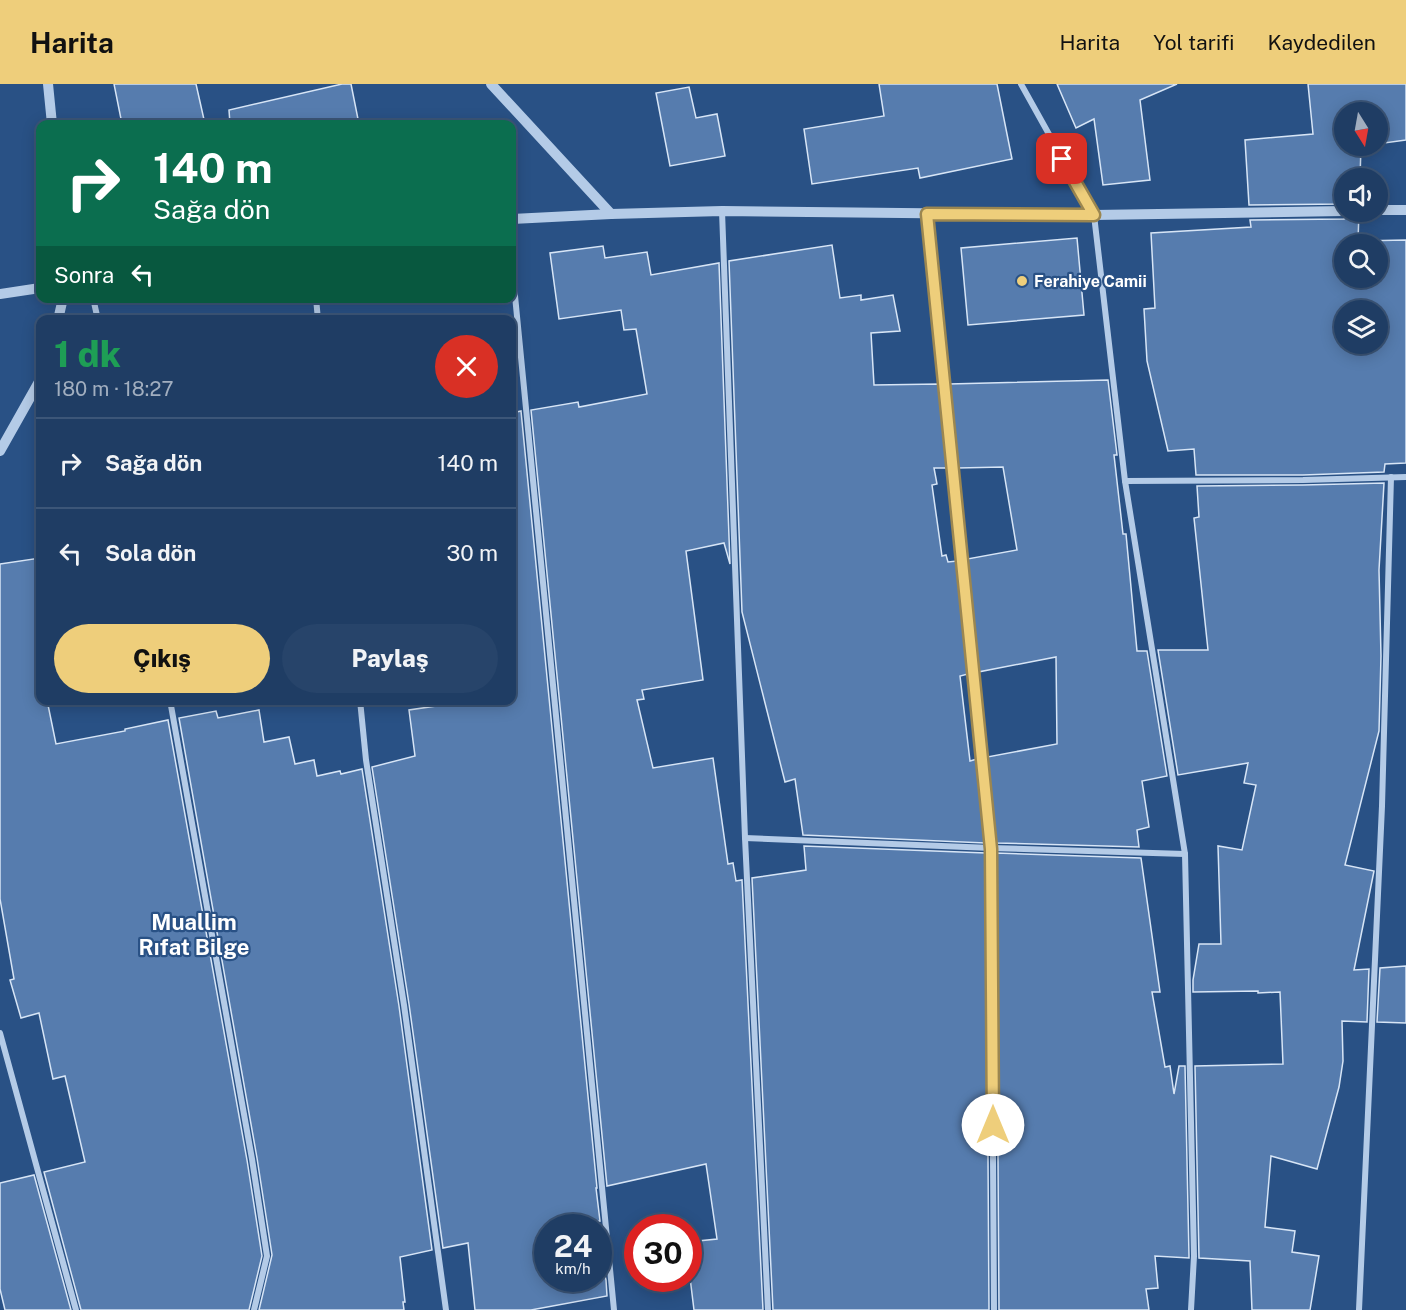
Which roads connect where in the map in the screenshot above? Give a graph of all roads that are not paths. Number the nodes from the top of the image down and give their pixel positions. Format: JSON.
{"nodes":[{"id":1,"x":48,"y":84,"type":"edge"},
{"id":2,"x":491,"y":84,"type":"edge"},
{"id":3,"x":1021,"y":84,"type":"edge"},
{"id":4,"x":52,"y":120,"type":"edge"},
{"id":5,"x":1388,"y":210,"type":"edge"},
{"id":6,"x":1406,"y":210,"type":"edge"},
{"id":7,"x":722,"y":211,"type":"junction"},
{"id":8,"x":1334,"y":211,"type":"edge"},
{"id":9,"x":611,"y":214,"type":"junction"},
{"id":10,"x":927,"y":214,"type":"junction"},
{"id":11,"x":1094,"y":215,"type":"junction"},
{"id":12,"x":516,"y":219,"type":"edge"},
{"id":13,"x":36,"y":289,"type":"edge"},
{"id":14,"x":0,"y":294,"type":"edge"},
{"id":15,"x":516,"y":303,"type":"edge"},
{"id":16,"x":36,"y":388,"type":"edge"},
{"id":17,"x":0,"y":451,"type":"edge"},
{"id":18,"x":1390,"y":477,"type":"junction"},
{"id":19,"x":1406,"y":477,"type":"edge"},
{"id":20,"x":1125,"y":481,"type":"junction"},
{"id":21,"x":171,"y":705,"type":"edge"},
{"id":22,"x":360,"y":705,"type":"edge"},
{"id":23,"x":745,"y":838,"type":"junction"},
{"id":24,"x":991,"y":849,"type":"junction"},
{"id":25,"x":1185,"y":854,"type":"junction"},
{"id":26,"x":0,"y":1033,"type":"edge"},
{"id":27,"x":76,"y":1310,"type":"edge"},
{"id":28,"x":254,"y":1310,"type":"edge"},
{"id":29,"x":446,"y":1310,"type":"edge"},
{"id":30,"x":614,"y":1310,"type":"edge"},
{"id":31,"x":768,"y":1310,"type":"edge"},
{"id":32,"x":994,"y":1310,"type":"edge"},
{"id":33,"x":1191,"y":1310,"type":"edge"},
{"id":34,"x":1359,"y":1310,"type":"edge"}],
"edges":[{"from":1,"to":4,"type":"street"},
{"from":2,"to":9,"type":"street"},
{"from":3,"to":11,"type":"street"},
{"from":5,"to":6,"type":"street"},
{"from":7,"to":9,"type":"street"},
{"from":7,"to":10,"type":"street"},
{"from":7,"to":23,"type":"street"},
{"from":8,"to":11,"type":"street"},
{"from":9,"to":12,"type":"street"},
{"from":10,"to":11,"type":"street"},
{"from":10,"to":24,"type":"street"},
{"from":11,"to":20,"type":"street"},
{"from":13,"to":14,"type":"street"},
{"from":15,"to":30,"type":"street"},
{"from":16,"to":17,"type":"street"},
{"from":18,"to":19,"type":"street"},
{"from":18,"to":20,"type":"street"},
{"from":18,"to":34,"type":"street"},
{"from":20,"to":25,"type":"street"},
{"from":21,"to":28,"type":"street"},
{"from":22,"to":29,"type":"street"},
{"from":23,"to":24,"type":"street"},
{"from":23,"to":31,"type":"street"},
{"from":24,"to":25,"type":"street"},
{"from":24,"to":32,"type":"street"},
{"from":25,"to":33,"type":"street"},
{"from":26,"to":27,"type":"street"}]}
